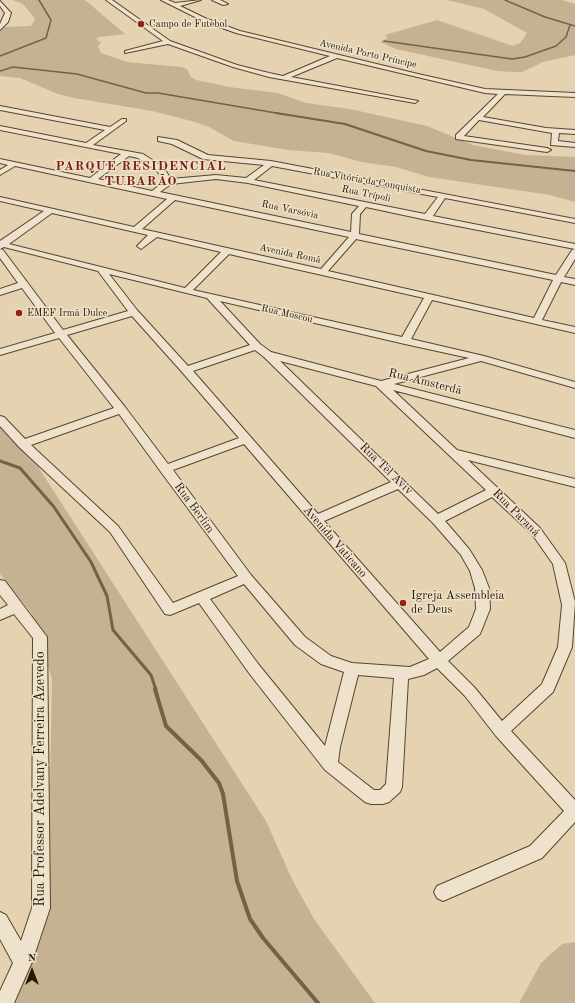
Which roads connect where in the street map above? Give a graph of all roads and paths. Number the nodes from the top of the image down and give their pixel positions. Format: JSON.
{"nodes":[{"id":1,"x":109,"y":0,"type":"edge"},
{"id":2,"x":164,"y":0,"type":"edge"},
{"id":3,"x":198,"y":0,"type":"edge"},
{"id":4,"x":215,"y":0,"type":"edge"},
{"id":5,"x":0,"y":3,"type":"edge"},
{"id":6,"x":225,"y":4,"type":"dead end"},
{"id":7,"x":174,"y":5,"type":"junction"},
{"id":8,"x":0,"y":28,"type":"edge"},
{"id":9,"x":168,"y":42,"type":"junction"},
{"id":10,"x":127,"y":52,"type":"dead end"},
{"id":11,"x":336,"y":56,"type":"junction"},
{"id":12,"x":284,"y":77,"type":"junction"},
{"id":13,"x":503,"y":92,"type":"junction"},
{"id":14,"x":575,"y":95,"type":"edge"},
{"id":15,"x":415,"y":101,"type":"dead end"},
{"id":16,"x":0,"y":108,"type":"edge"},
{"id":17,"x":478,"y":118,"type":"junction"},
{"id":18,"x":124,"y":120,"type":"dead end"},
{"id":19,"x":0,"y":128,"type":"edge"},
{"id":20,"x":110,"y":129,"type":"junction"},
{"id":21,"x":465,"y":131,"type":"junction"},
{"id":22,"x":556,"y":131,"type":"junction"},
{"id":23,"x":575,"y":132,"type":"edge"},
{"id":24,"x":505,"y":138,"type":"dead end"},
{"id":25,"x":161,"y":139,"type":"dead end"},
{"id":26,"x":88,"y":145,"type":"junction"},
{"id":27,"x":575,"y":145,"type":"edge"},
{"id":28,"x":547,"y":150,"type":"dead end"},
{"id":29,"x":128,"y":153,"type":"junction"},
{"id":30,"x":0,"y":161,"type":"edge"},
{"id":31,"x":270,"y":163,"type":"junction"},
{"id":32,"x":14,"y":164,"type":"junction"},
{"id":33,"x":0,"y":173,"type":"edge"},
{"id":34,"x":92,"y":180,"type":"junction"},
{"id":35,"x":248,"y":181,"type":"junction"},
{"id":36,"x":169,"y":182,"type":"junction"},
{"id":37,"x":154,"y":193,"type":"junction"},
{"id":38,"x":443,"y":195,"type":"junction"},
{"id":39,"x":174,"y":197,"type":"junction"},
{"id":40,"x":0,"y":199,"type":"edge"},
{"id":41,"x":342,"y":200,"type":"junction"},
{"id":42,"x":364,"y":205,"type":"junction"},
{"id":43,"x":50,"y":210,"type":"junction"},
{"id":44,"x":356,"y":214,"type":"junction"},
{"id":45,"x":427,"y":218,"type":"junction"},
{"id":46,"x":575,"y":221,"type":"edge"},
{"id":47,"x":135,"y":230,"type":"junction"},
{"id":48,"x":355,"y":234,"type":"junction"},
{"id":49,"x":154,"y":235,"type":"junction"},
{"id":50,"x":141,"y":246,"type":"dead end"},
{"id":51,"x":1,"y":247,"type":"edge"},
{"id":52,"x":575,"y":247,"type":"edge"},
{"id":53,"x":227,"y":251,"type":"junction"},
{"id":54,"x":575,"y":252,"type":"edge"},
{"id":55,"x":100,"y":268,"type":"junction"},
{"id":56,"x":323,"y":272,"type":"junction"},
{"id":57,"x":558,"y":279,"type":"junction"},
{"id":58,"x":575,"y":282,"type":"edge"},
{"id":59,"x":22,"y":284,"type":"junction"},
{"id":60,"x":187,"y":291,"type":"junction"},
{"id":61,"x":0,"y":292,"type":"edge"},
{"id":62,"x":430,"y":296,"type":"junction"},
{"id":63,"x":212,"y":297,"type":"junction"},
{"id":64,"x":134,"y":312,"type":"junction"},
{"id":65,"x":537,"y":321,"type":"junction"},
{"id":66,"x":575,"y":330,"type":"edge"},
{"id":67,"x":60,"y":333,"type":"junction"},
{"id":68,"x":405,"y":341,"type":"junction"},
{"id":69,"x":256,"y":346,"type":"junction"},
{"id":70,"x":0,"y":352,"type":"edge"},
{"id":71,"x":268,"y":355,"type":"junction"},
{"id":72,"x":480,"y":358,"type":"junction"},
{"id":73,"x":186,"y":370,"type":"junction"},
{"id":74,"x":380,"y":384,"type":"junction"},
{"id":75,"x":575,"y":385,"type":"edge"},
{"id":76,"x":121,"y":410,"type":"junction"},
{"id":77,"x":0,"y":419,"type":"edge"},
{"id":78,"x":575,"y":434,"type":"edge"},
{"id":79,"x":246,"y":439,"type":"junction"},
{"id":80,"x":23,"y":444,"type":"junction"},
{"id":81,"x":451,"y":452,"type":"junction"},
{"id":82,"x":165,"y":469,"type":"junction"},
{"id":83,"x":400,"y":483,"type":"junction"},
{"id":84,"x":575,"y":483,"type":"edge"},
{"id":85,"x":494,"y":491,"type":"junction"},
{"id":86,"x":316,"y":520,"type":"junction"},
{"id":87,"x":437,"y":520,"type":"junction"},
{"id":88,"x":246,"y":578,"type":"junction"},
{"id":89,"x":0,"y":585,"type":"edge"},
{"id":90,"x":202,"y":597,"type":"junction"},
{"id":91,"x":17,"y":606,"type":"junction"},
{"id":92,"x":0,"y":615,"type":"edge"},
{"id":93,"x":439,"y":661,"type":"junction"},
{"id":94,"x":352,"y":669,"type":"junction"},
{"id":95,"x":401,"y":673,"type":"junction"},
{"id":96,"x":501,"y":731,"type":"junction"},
{"id":97,"x":330,"y":765,"type":"junction"},
{"id":98,"x":575,"y":812,"type":"edge"},
{"id":99,"x":442,"y":892,"type":"dead end"},
{"id":100,"x":0,"y":921,"type":"edge"},
{"id":101,"x":23,"y":962,"type":"junction"},
{"id":102,"x":4,"y":1003,"type":"edge"}],
"edges":[{"from":1,"to":9,"type":"street"},
{"from":2,"to":7,"type":"street","name":"Avenida Porto Príncipe"},
{"from":3,"to":7,"type":"street"},
{"from":4,"to":6,"type":"street"},
{"from":5,"to":8,"type":"street"},
{"from":7,"to":11,"type":"street","name":"Avenida Porto Príncipe"},
{"from":9,"to":10,"type":"street"},
{"from":9,"to":12,"type":"street"},
{"from":11,"to":12,"type":"street"},
{"from":11,"to":13,"type":"street","name":"Avenida Porto Príncipe"},
{"from":12,"to":15,"type":"street"},
{"from":13,"to":14,"type":"street","name":"Avenida Porto Príncipe"},
{"from":13,"to":17,"type":"street"},
{"from":16,"to":20,"type":"street"},
{"from":17,"to":21,"type":"street"},
{"from":17,"to":22,"type":"street"},
{"from":18,"to":20,"type":"street"},
{"from":19,"to":26,"type":"street"},
{"from":20,"to":26,"type":"street"},
{"from":21,"to":24,"type":"street"},
{"from":21,"to":28,"type":"street"},
{"from":22,"to":23,"type":"street"},
{"from":22,"to":27,"type":"street"},
{"from":25,"to":31,"type":"street","name":"Rua Vitória da Conquista"},
{"from":26,"to":29,"type":"street"},
{"from":29,"to":34,"type":"street"},
{"from":29,"to":36,"type":"street"},
{"from":30,"to":32,"type":"street","name":"Rua Varsóvia"},
{"from":31,"to":35,"type":"street"},
{"from":31,"to":38,"type":"street","name":"Rua Vitória da Conquista"},
{"from":32,"to":33,"type":"street"},
{"from":32,"to":34,"type":"street","name":"Rua Varsóvia"},
{"from":34,"to":37,"type":"street","name":"Rua Varsóvia"},
{"from":35,"to":36,"type":"street","name":"Rua Trípoli"},
{"from":35,"to":41,"type":"street","name":"Rua Trípoli"},
{"from":36,"to":37,"type":"street"},
{"from":37,"to":39,"type":"street","name":"Rua Varsóvia"},
{"from":38,"to":45,"type":"street"},
{"from":38,"to":46,"type":"street","name":"Rua Vitória da Conquista"},
{"from":39,"to":47,"type":"street"},
{"from":39,"to":48,"type":"street","name":"Rua Varsóvia"},
{"from":40,"to":43,"type":"street","name":"Avenida Romã"},
{"from":41,"to":42,"type":"street","name":"Rua Trípoli"},
{"from":41,"to":44,"type":"street"},
{"from":42,"to":44,"type":"street"},
{"from":42,"to":45,"type":"street","name":"Rua Trípoli"},
{"from":43,"to":47,"type":"street","name":"Avenida Romã"},
{"from":43,"to":51,"type":"street"},
{"from":44,"to":48,"type":"street"},
{"from":45,"to":52,"type":"street","name":"Rua Trípoli"},
{"from":47,"to":49,"type":"street","name":"Avenida Romã"},
{"from":48,"to":56,"type":"street"},
{"from":48,"to":57,"type":"street","name":"Rua Varsóvia"},
{"from":49,"to":50,"type":"street"},
{"from":49,"to":53,"type":"street","name":"Avenida Romã"},
{"from":51,"to":55,"type":"street","name":"Rua Moscou"},
{"from":51,"to":59,"type":"street","name":"Rua Berlim"},
{"from":53,"to":56,"type":"street","name":"Avenida Romã"},
{"from":53,"to":60,"type":"street"},
{"from":54,"to":57,"type":"street"},
{"from":55,"to":60,"type":"street","name":"Rua Moscou"},
{"from":55,"to":64,"type":"street","name":"Avenida Vaticano"},
{"from":56,"to":62,"type":"street","name":"Avenida Romã"},
{"from":57,"to":58,"type":"street","name":"Rua Varsóvia"},
{"from":57,"to":65,"type":"street"},
{"from":59,"to":61,"type":"street"},
{"from":59,"to":67,"type":"street","name":"Rua Berlim"},
{"from":60,"to":63,"type":"street","name":"Rua Moscou"},
{"from":62,"to":65,"type":"street","name":"Avenida Romã"},
{"from":62,"to":68,"type":"street"},
{"from":63,"to":68,"type":"street","name":"Rua Moscou"},
{"from":63,"to":69,"type":"street","name":"Rua Tel Aviv"},
{"from":64,"to":67,"type":"street"},
{"from":64,"to":73,"type":"street","name":"Avenida Vaticano"},
{"from":65,"to":66,"type":"street","name":"Avenida Romã"},
{"from":67,"to":70,"type":"street"},
{"from":67,"to":76,"type":"street","name":"Rua Berlim"},
{"from":68,"to":72,"type":"street","name":"Rua Moscou"},
{"from":69,"to":71,"type":"street","name":"Rua Tel Aviv"},
{"from":69,"to":73,"type":"street"},
{"from":71,"to":74,"type":"street","name":"Rua Amsterdã"},
{"from":71,"to":83,"type":"street","name":"Rua Tel Aviv"},
{"from":72,"to":74,"type":"street"},
{"from":72,"to":75,"type":"street","name":"Rua Moscou"},
{"from":73,"to":79,"type":"street","name":"Avenida Vaticano"},
{"from":74,"to":78,"type":"street","name":"Rua Amsterdã"},
{"from":74,"to":81,"type":"street","name":"Rua Paraná"},
{"from":76,"to":80,"type":"street"},
{"from":76,"to":82,"type":"street","name":"Rua Berlim"},
{"from":77,"to":80,"type":"street"},
{"from":79,"to":82,"type":"street"},
{"from":79,"to":86,"type":"street","name":"Avenida Vaticano"},
{"from":80,"to":90,"type":"street"},
{"from":81,"to":84,"type":"street"},
{"from":81,"to":85,"type":"street","name":"Rua Paraná"},
{"from":82,"to":88,"type":"street","name":"Rua Berlim"},
{"from":83,"to":86,"type":"street"},
{"from":83,"to":87,"type":"street","name":"Rua Tel Aviv"},
{"from":85,"to":87,"type":"street"},
{"from":85,"to":96,"type":"street","name":"Rua Paraná"},
{"from":86,"to":93,"type":"street","name":"Avenida Vaticano"},
{"from":87,"to":93,"type":"street","name":"Rua Tel Aviv"},
{"from":88,"to":90,"type":"street"},
{"from":88,"to":94,"type":"street","name":"Rua Berlim"},
{"from":89,"to":91,"type":"street","name":"Rua Professor Adelvany Ferreira Azevedo"},
{"from":90,"to":97,"type":"street"},
{"from":91,"to":92,"type":"street"},
{"from":91,"to":101,"type":"street","name":"Rua Professor Adelvany Ferreira Azevedo"},
{"from":93,"to":95,"type":"street","name":"Rua Berlim"},
{"from":93,"to":96,"type":"street","name":"Avenida Vaticano"},
{"from":94,"to":95,"type":"street","name":"Rua Berlim"},
{"from":94,"to":97,"type":"street"},
{"from":95,"to":97,"type":"street"},
{"from":96,"to":98,"type":"street","name":"Avenida Vaticano"},
{"from":98,"to":99,"type":"street"},
{"from":100,"to":101,"type":"street"},
{"from":101,"to":102,"type":"street","name":"Rua Professor Adelvany Ferreira Azevedo"}]}
